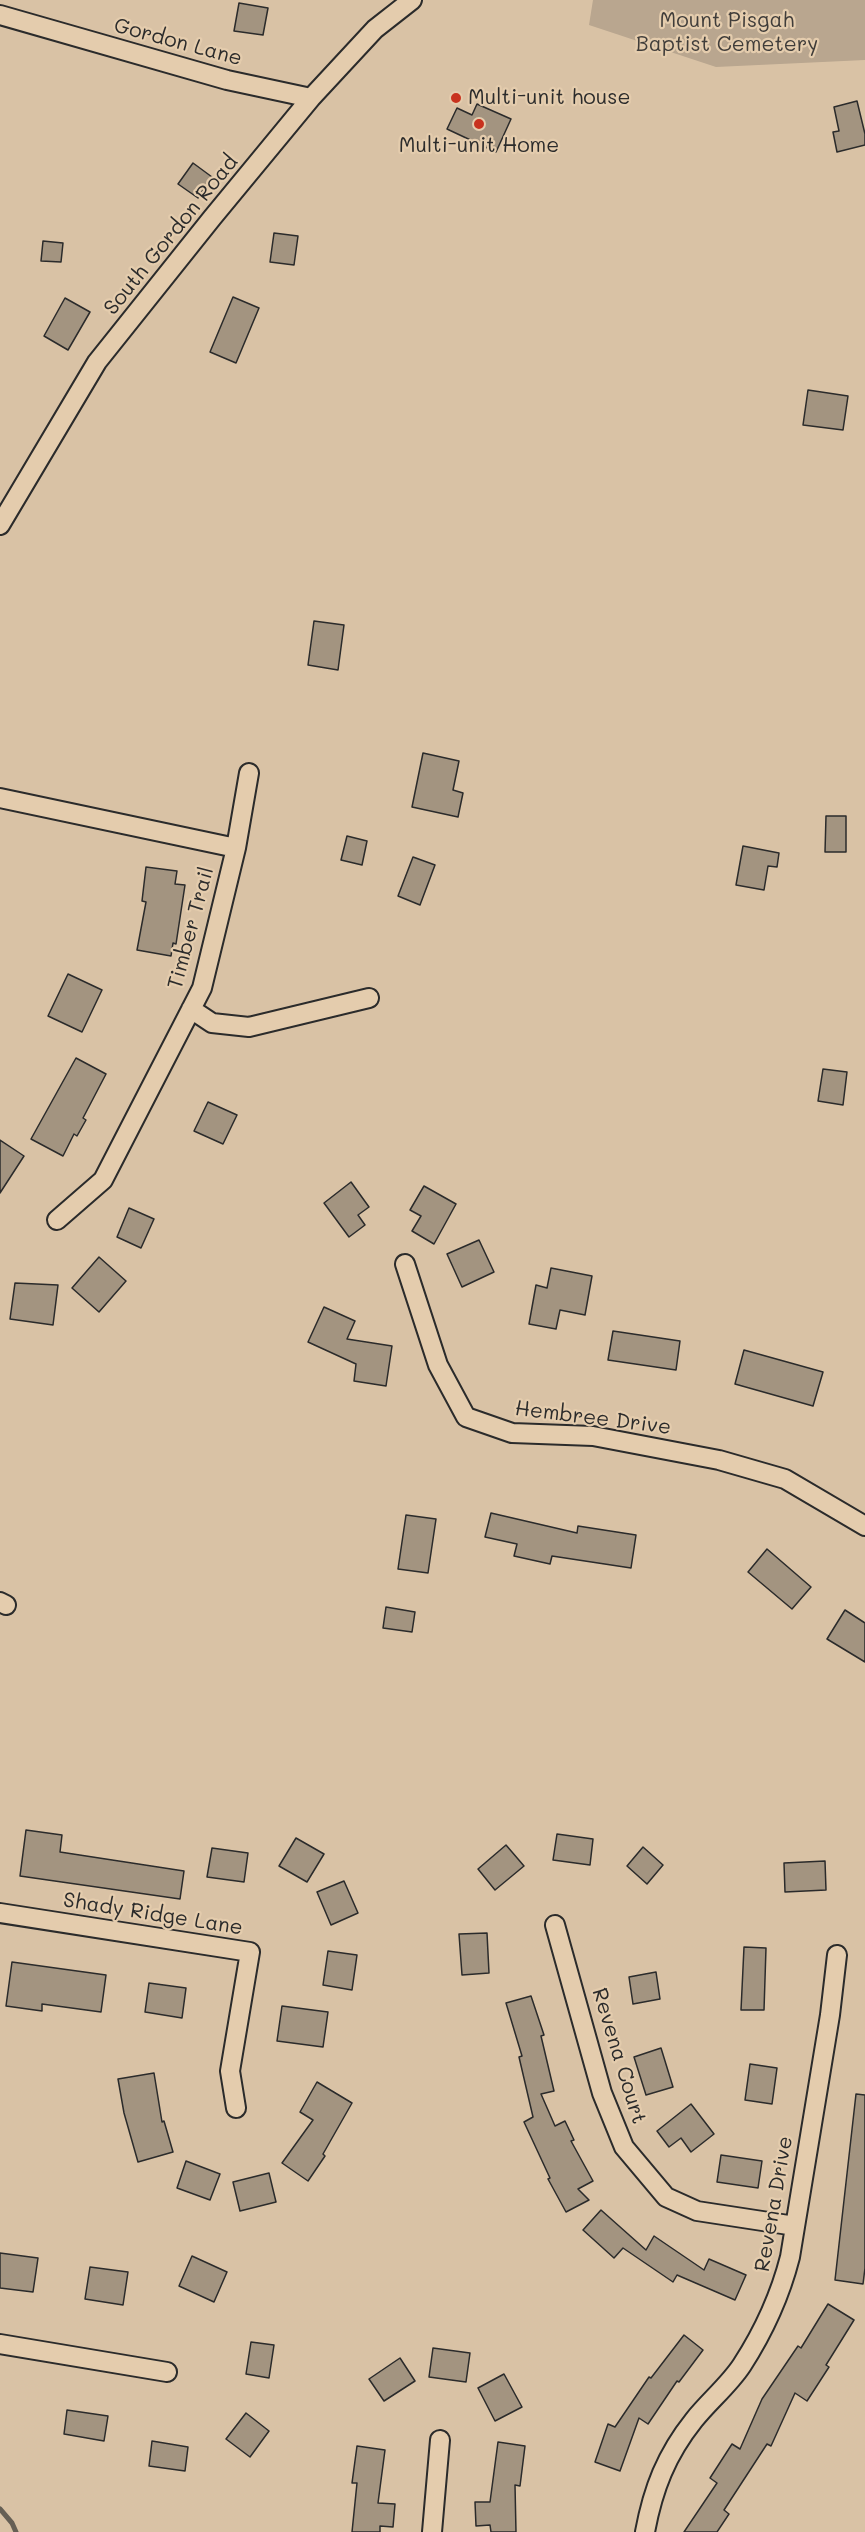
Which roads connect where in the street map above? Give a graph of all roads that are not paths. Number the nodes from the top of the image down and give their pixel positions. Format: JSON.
{"nodes":[{"id":1,"x":411,"y":0,"type":"edge"},
{"id":2,"x":0,"y":15,"type":"edge"},
{"id":3,"x":311,"y":98,"type":"junction"},
{"id":4,"x":0,"y":525,"type":"edge"},
{"id":5,"x":249,"y":773,"type":"dead end"},
{"id":6,"x":0,"y":798,"type":"edge"},
{"id":7,"x":236,"y":848,"type":"junction"},
{"id":8,"x":369,"y":998,"type":"dead end"},
{"id":9,"x":191,"y":1009,"type":"junction"},
{"id":10,"x":57,"y":1220,"type":"dead end"},
{"id":11,"x":405,"y":1264,"type":"dead end"},
{"id":12,"x":865,"y":1526,"type":"edge"},
{"id":13,"x":0,"y":1913,"type":"edge"},
{"id":14,"x":555,"y":1925,"type":"dead end"},
{"id":15,"x":837,"y":1954,"type":"dead end"},
{"id":16,"x":236,"y":2108,"type":"dead end"},
{"id":17,"x":795,"y":2226,"type":"junction"},
{"id":18,"x":0,"y":2343,"type":"edge"},
{"id":19,"x":167,"y":2372,"type":"dead end"},
{"id":20,"x":440,"y":2439,"type":"dead end"},
{"id":21,"x":432,"y":2532,"type":"edge"},
{"id":22,"x":645,"y":2532,"type":"edge"}],
"edges":[{"from":1,"to":3,"type":"street","name":"South Gordon Road"},
{"from":2,"to":3,"type":"street","name":"Gordon Lane"},
{"from":3,"to":4,"type":"street","name":"South Gordon Road"},
{"from":5,"to":7,"type":"street"},
{"from":6,"to":7,"type":"street","name":"Timber Trail"},
{"from":7,"to":9,"type":"street","name":"Timber Trail"},
{"from":8,"to":9,"type":"street"},
{"from":9,"to":10,"type":"street","name":"Timber Trail"},
{"from":11,"to":12,"type":"street","name":"Hembree Drive"},
{"from":13,"to":16,"type":"street","name":"Shady Ridge Lane"},
{"from":14,"to":17,"type":"street","name":"Revena Court"},
{"from":15,"to":17,"type":"street","name":"Revena Drive"},
{"from":17,"to":22,"type":"street","name":"Revena Drive"},
{"from":18,"to":19,"type":"street"},
{"from":20,"to":21,"type":"street"}]}
